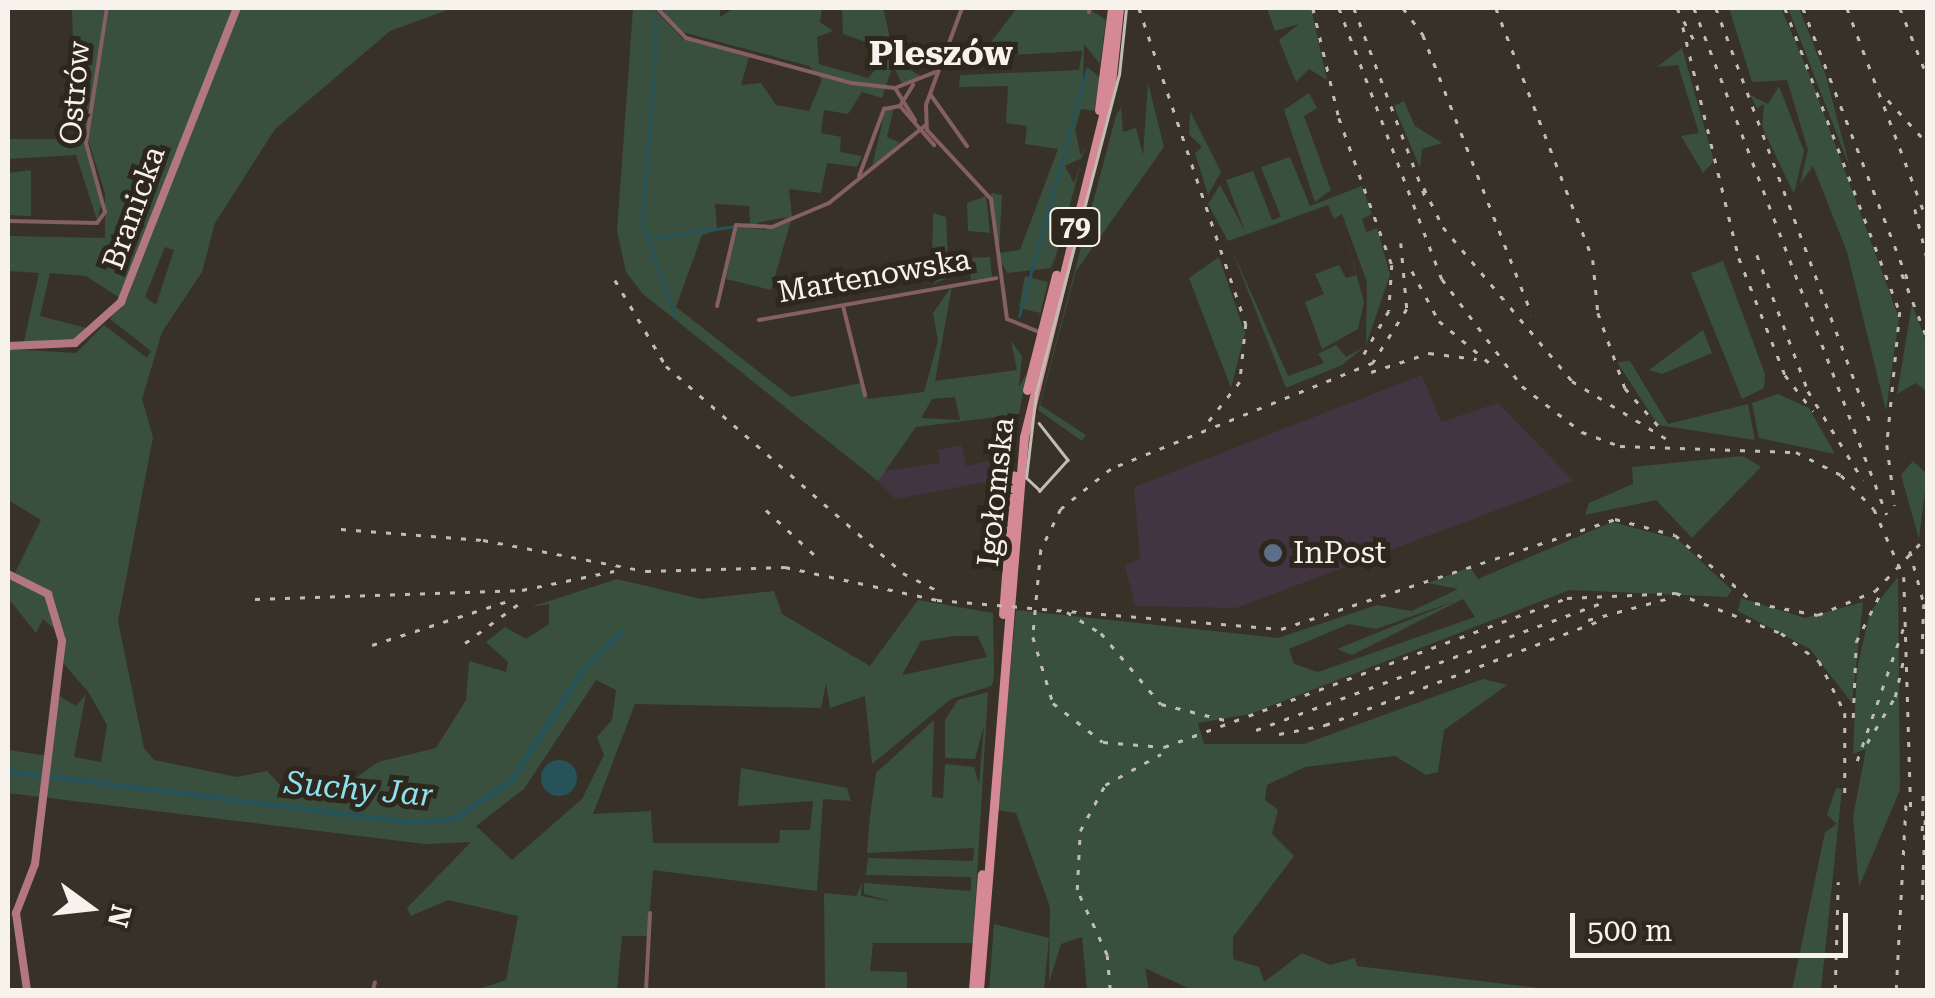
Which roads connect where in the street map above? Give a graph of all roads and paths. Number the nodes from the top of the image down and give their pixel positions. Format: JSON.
{"nodes":[{"id":1,"x":107,"y":8,"type":"edge"},
{"id":2,"x":237,"y":8,"type":"edge"},
{"id":3,"x":657,"y":8,"type":"edge"},
{"id":4,"x":962,"y":8,"type":"edge"},
{"id":5,"x":1116,"y":8,"type":"edge"},
{"id":6,"x":938,"y":71,"type":"junction"},
{"id":7,"x":914,"y":83,"type":"junction"},
{"id":8,"x":895,"y":88,"type":"junction"},
{"id":9,"x":930,"y":94,"type":"junction"},
{"id":10,"x":904,"y":97,"type":"junction"},
{"id":11,"x":900,"y":106,"type":"junction"},
{"id":12,"x":914,"y":121,"type":"junction"},
{"id":13,"x":926,"y":125,"type":"junction"},
{"id":14,"x":916,"y":136,"type":"junction"},
{"id":15,"x":934,"y":146,"type":"junction"},
{"id":16,"x":967,"y":146,"type":"dead end"},
{"id":17,"x":859,"y":176,"type":"junction"},
{"id":18,"x":8,"y":221,"type":"edge"},
{"id":19,"x":996,"y":278,"type":"junction"},
{"id":20,"x":718,"y":306,"type":"dead end"},
{"id":21,"x":843,"y":306,"type":"junction"},
{"id":22,"x":759,"y":320,"type":"dead end"},
{"id":23,"x":1044,"y":333,"type":"junction"},
{"id":24,"x":8,"y":346,"type":"edge"},
{"id":25,"x":865,"y":395,"type":"dead end"},
{"id":26,"x":8,"y":574,"type":"edge"},
{"id":27,"x":650,"y":913,"type":"dead end"},
{"id":28,"x":376,"y":982,"type":"dead end"},
{"id":29,"x":976,"y":987,"type":"edge"},
{"id":30,"x":27,"y":990,"type":"edge"},
{"id":31,"x":374,"y":990,"type":"edge"},
{"id":32,"x":646,"y":990,"type":"edge"}],
"edges":[{"from":1,"to":18,"type":"street","name":"Ostrów"},
{"from":2,"to":24,"type":"street","name":"Branicka"},
{"from":3,"to":8,"type":"street"},
{"from":4,"to":6,"type":"street"},
{"from":5,"to":23,"type":"main road","name":"Igołomska","number":"79"},
{"from":6,"to":7,"type":"street"},
{"from":6,"to":9,"type":"street"},
{"from":7,"to":8,"type":"street"},
{"from":7,"to":10,"type":"street"},
{"from":8,"to":10,"type":"street"},
{"from":9,"to":13,"type":"street"},
{"from":9,"to":16,"type":"street"},
{"from":10,"to":11,"type":"street"},
{"from":10,"to":12,"type":"street"},
{"from":11,"to":12,"type":"street"},
{"from":11,"to":17,"type":"street"},
{"from":12,"to":14,"type":"street"},
{"from":13,"to":14,"type":"street"},
{"from":13,"to":15,"type":"street"},
{"from":14,"to":15,"type":"street"},
{"from":14,"to":17,"type":"street"},
{"from":15,"to":19,"type":"street"},
{"from":17,"to":20,"type":"street"},
{"from":19,"to":21,"type":"street","name":"Martenowska"},
{"from":19,"to":23,"type":"street"},
{"from":21,"to":22,"type":"street","name":"Martenowska"},
{"from":21,"to":25,"type":"street"},
{"from":23,"to":29,"type":"main road","name":"Igołomska","number":"79"},
{"from":26,"to":30,"type":"street"},
{"from":27,"to":32,"type":"street"},
{"from":28,"to":31,"type":"street"}]}
